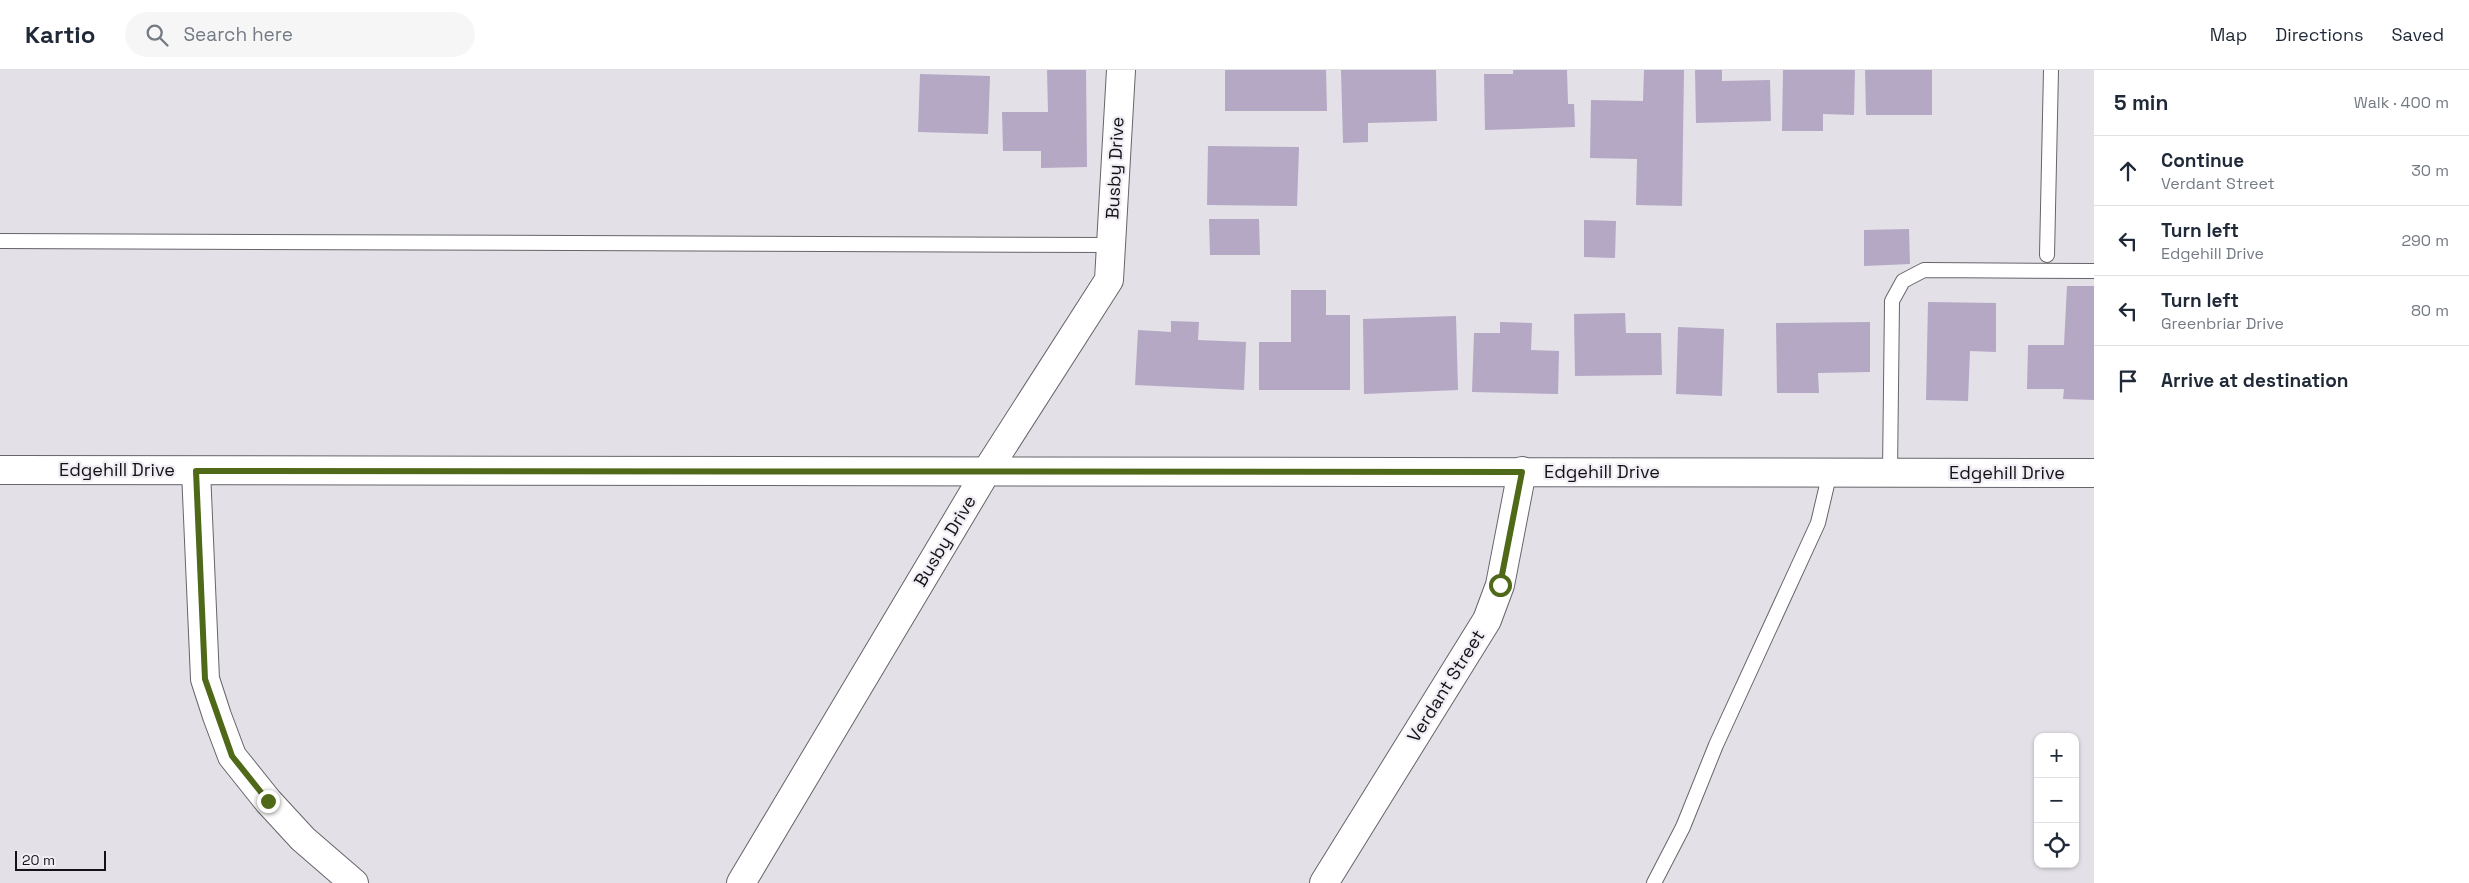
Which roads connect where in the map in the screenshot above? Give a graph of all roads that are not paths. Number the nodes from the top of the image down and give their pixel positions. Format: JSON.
{"nodes":[{"id":1,"x":1121,"y":70,"type":"edge"},
{"id":2,"x":2051,"y":70,"type":"edge"},
{"id":3,"x":0,"y":241,"type":"edge"},
{"id":4,"x":1111,"y":245,"type":"junction"},
{"id":5,"x":2047,"y":255,"type":"dead end"},
{"id":6,"x":2094,"y":271,"type":"edge"},
{"id":7,"x":0,"y":470,"type":"edge"},
{"id":8,"x":196,"y":471,"type":"junction"},
{"id":9,"x":986,"y":472,"type":"junction"},
{"id":10,"x":1522,"y":472,"type":"junction"},
{"id":11,"x":1830,"y":472,"type":"junction"},
{"id":12,"x":1890,"y":472,"type":"junction"},
{"id":13,"x":2094,"y":473,"type":"edge"},
{"id":14,"x":354,"y":883,"type":"edge"},
{"id":15,"x":741,"y":883,"type":"edge"},
{"id":16,"x":1324,"y":883,"type":"edge"},
{"id":17,"x":1654,"y":883,"type":"edge"}],
"edges":[{"from":1,"to":4,"type":"street","name":"Busby Drive"},
{"from":2,"to":5,"type":"lane"},
{"from":3,"to":4,"type":"lane"},
{"from":4,"to":9,"type":"street","name":"Busby Drive"},
{"from":6,"to":12,"type":"lane"},
{"from":7,"to":8,"type":"street","name":"Edgehill Drive"},
{"from":8,"to":9,"type":"street","name":"Edgehill Drive"},
{"from":8,"to":14,"type":"street"},
{"from":9,"to":10,"type":"street","name":"Edgehill Drive"},
{"from":9,"to":15,"type":"street","name":"Busby Drive"},
{"from":10,"to":11,"type":"street","name":"Edgehill Drive"},
{"from":10,"to":16,"type":"street","name":"Verdant Street"},
{"from":11,"to":12,"type":"street","name":"Edgehill Drive"},
{"from":11,"to":17,"type":"lane"},
{"from":12,"to":13,"type":"street","name":"Edgehill Drive"}]}
